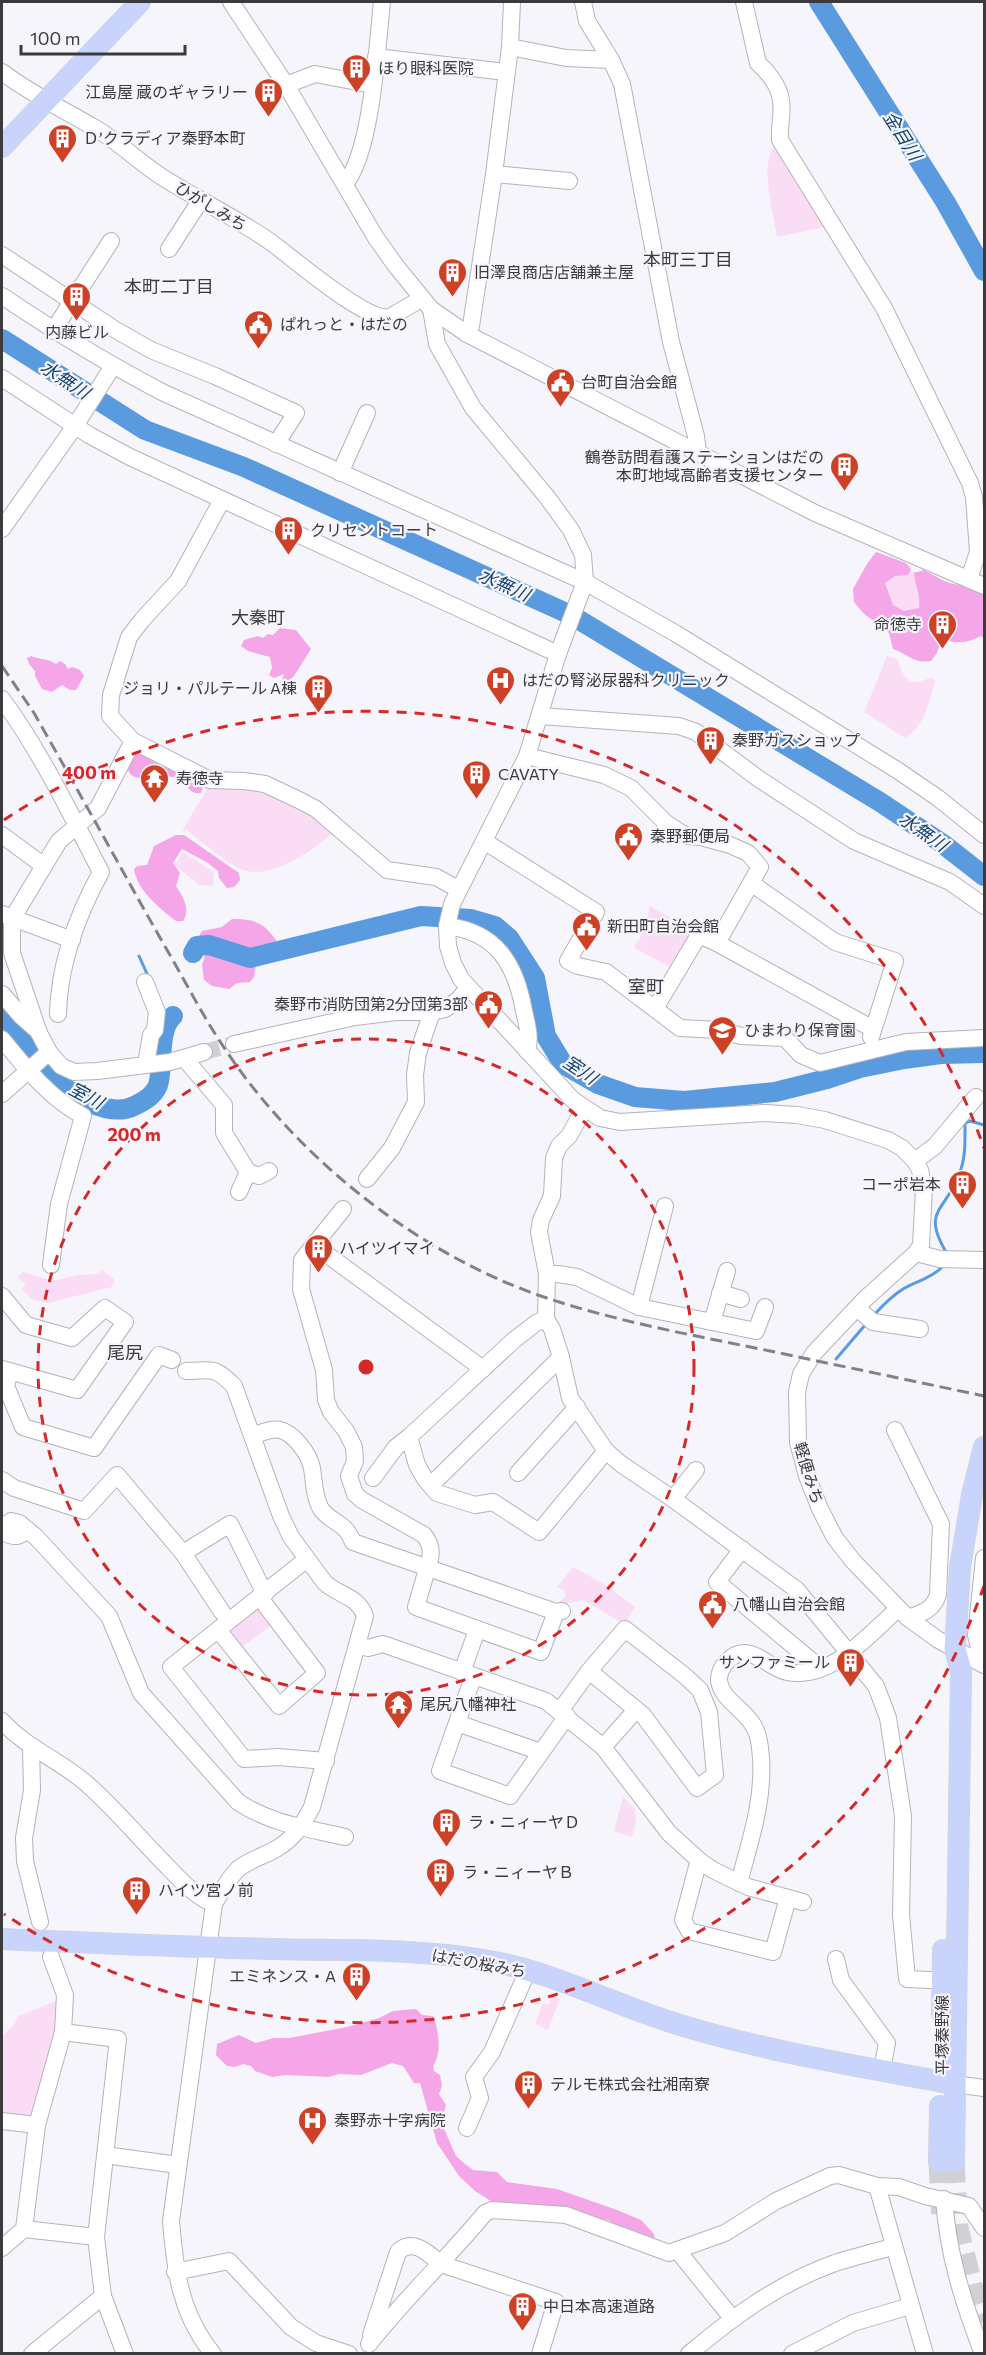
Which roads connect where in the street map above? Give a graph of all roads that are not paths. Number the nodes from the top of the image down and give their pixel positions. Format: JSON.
{"nodes":[{"id":1,"x":231,"y":2,"type":"edge"},
{"id":2,"x":382,"y":2,"type":"edge"},
{"id":3,"x":512,"y":2,"type":"edge"},
{"id":4,"x":583,"y":2,"type":"edge"},
{"id":5,"x":744,"y":2,"type":"edge"},
{"id":6,"x":132,"y":4,"type":"edge"},
{"id":7,"x":510,"y":47,"type":"junction"},
{"id":8,"x":376,"y":57,"type":"junction"},
{"id":9,"x":611,"y":60,"type":"junction"},
{"id":10,"x":2,"y":72,"type":"edge"},
{"id":11,"x":506,"y":72,"type":"junction"},
{"id":12,"x":286,"y":85,"type":"junction"},
{"id":13,"x":373,"y":85,"type":"junction"},
{"id":14,"x":46,"y":100,"type":"junction"},
{"id":15,"x":2,"y":147,"type":"edge"},
{"id":16,"x":494,"y":174,"type":"junction"},
{"id":17,"x":569,"y":181,"type":"dead end"},
{"id":18,"x":345,"y":184,"type":"junction"},
{"id":19,"x":200,"y":201,"type":"junction"},
{"id":20,"x":111,"y":241,"type":"dead end"},
{"id":21,"x":176,"y":245,"type":"dead end"},
{"id":22,"x":2,"y":255,"type":"edge"},
{"id":23,"x":2,"y":296,"type":"edge"},
{"id":24,"x":72,"y":302,"type":"junction"},
{"id":25,"x":426,"y":304,"type":"junction"},
{"id":26,"x":53,"y":331,"type":"junction"},
{"id":27,"x":467,"y":334,"type":"junction"},
{"id":28,"x":110,"y":370,"type":"junction"},
{"id":29,"x":2,"y":378,"type":"edge"},
{"id":30,"x":367,"y":413,"type":"dead end"},
{"id":31,"x":79,"y":421,"type":"junction"},
{"id":32,"x":276,"y":444,"type":"junction"},
{"id":33,"x":698,"y":453,"type":"junction"},
{"id":34,"x":339,"y":472,"type":"junction"},
{"id":35,"x":222,"y":500,"type":"junction"},
{"id":36,"x":2,"y":529,"type":"edge"},
{"id":37,"x":977,"y":583,"type":"edge"},
{"id":38,"x":584,"y":584,"type":"junction"},
{"id":39,"x":559,"y":651,"type":"junction"},
{"id":40,"x":2,"y":699,"type":"edge"},
{"id":41,"x":540,"y":716,"type":"junction"},
{"id":42,"x":134,"y":741,"type":"junction"},
{"id":43,"x":527,"y":756,"type":"junction"},
{"id":44,"x":77,"y":826,"type":"junction"},
{"id":45,"x":982,"y":830,"type":"edge"},
{"id":46,"x":2,"y":835,"type":"edge"},
{"id":47,"x":484,"y":841,"type":"junction"},
{"id":48,"x":44,"y":866,"type":"junction"},
{"id":49,"x":751,"y":883,"type":"junction"},
{"id":50,"x":455,"y":897,"type":"junction"},
{"id":51,"x":984,"y":906,"type":"edge"},
{"id":52,"x":7,"y":917,"type":"edge"},
{"id":53,"x":448,"y":925,"type":"junction"},
{"id":54,"x":72,"y":940,"type":"junction"},
{"id":55,"x":717,"y":943,"type":"junction"},
{"id":56,"x":145,"y":982,"type":"dead end"},
{"id":57,"x":468,"y":988,"type":"junction"},
{"id":58,"x":2,"y":994,"type":"edge"},
{"id":59,"x":656,"y":1007,"type":"junction"},
{"id":60,"x":432,"y":1012,"type":"junction"},
{"id":61,"x":58,"y":1014,"type":"dead end"},
{"id":62,"x":873,"y":1029,"type":"junction"},
{"id":63,"x":39,"y":1033,"type":"junction"},
{"id":64,"x":984,"y":1038,"type":"edge"},
{"id":65,"x":2,"y":1039,"type":"edge"},
{"id":66,"x":234,"y":1044,"type":"tunnel mouth"},
{"id":67,"x":871,"y":1050,"type":"junction"},
{"id":68,"x":527,"y":1051,"type":"junction"},
{"id":69,"x":49,"y":1052,"type":"junction"},
{"id":70,"x":204,"y":1052,"type":"tunnel mouth"},
{"id":71,"x":177,"y":1060,"type":"junction"},
{"id":72,"x":149,"y":1064,"type":"junction"},
{"id":73,"x":30,"y":1070,"type":"junction"},
{"id":74,"x":2,"y":1094,"type":"edge"},
{"id":75,"x":975,"y":1097,"type":"dead end"},
{"id":76,"x":584,"y":1109,"type":"junction"},
{"id":77,"x":915,"y":1161,"type":"junction"},
{"id":78,"x":269,"y":1171,"type":"dead end"},
{"id":79,"x":248,"y":1172,"type":"junction"},
{"id":80,"x":367,"y":1179,"type":"dead end"},
{"id":81,"x":239,"y":1192,"type":"dead end"},
{"id":82,"x":665,"y":1206,"type":"dead end"},
{"id":83,"x":343,"y":1209,"type":"dead end"},
{"id":84,"x":314,"y":1245,"type":"junction"},
{"id":85,"x":916,"y":1253,"type":"junction"},
{"id":86,"x":984,"y":1260,"type":"edge"},
{"id":87,"x":51,"y":1266,"type":"dead end"},
{"id":88,"x":727,"y":1271,"type":"dead end"},
{"id":89,"x":547,"y":1274,"type":"junction"},
{"id":90,"x":720,"y":1293,"type":"junction"},
{"id":91,"x":2,"y":1296,"type":"edge"},
{"id":92,"x":741,"y":1299,"type":"dead end"},
{"id":93,"x":639,"y":1307,"type":"junction"},
{"id":94,"x":765,"y":1307,"type":"dead end"},
{"id":95,"x":865,"y":1315,"type":"junction"},
{"id":96,"x":546,"y":1319,"type":"junction"},
{"id":97,"x":712,"y":1322,"type":"junction"},
{"id":98,"x":920,"y":1329,"type":"dead end"},
{"id":99,"x":561,"y":1357,"type":"junction"},
{"id":100,"x":172,"y":1360,"type":"dead end"},
{"id":101,"x":483,"y":1369,"type":"junction"},
{"id":102,"x":6,"y":1370,"type":"edge"},
{"id":103,"x":186,"y":1371,"type":"dead end"},
{"id":104,"x":578,"y":1407,"type":"junction"},
{"id":105,"x":896,"y":1430,"type":"dead end"},
{"id":106,"x":253,"y":1436,"type":"junction"},
{"id":107,"x":409,"y":1437,"type":"junction"},
{"id":108,"x":984,"y":1447,"type":"edge"},
{"id":109,"x":606,"y":1451,"type":"junction"},
{"id":110,"x":696,"y":1470,"type":"dead end"},
{"id":111,"x":518,"y":1473,"type":"dead end"},
{"id":112,"x":373,"y":1478,"type":"dead end"},
{"id":113,"x":2,"y":1480,"type":"edge"},
{"id":114,"x":431,"y":1485,"type":"junction"},
{"id":115,"x":673,"y":1499,"type":"junction"},
{"id":116,"x":28,"y":1530,"type":"dead end"},
{"id":117,"x":742,"y":1550,"type":"junction"},
{"id":118,"x":183,"y":1553,"type":"junction"},
{"id":119,"x":984,"y":1558,"type":"edge"},
{"id":120,"x":308,"y":1559,"type":"junction"},
{"id":121,"x":428,"y":1567,"type":"junction"},
{"id":122,"x":263,"y":1596,"type":"junction"},
{"id":123,"x":222,"y":1612,"type":"dead end"},
{"id":124,"x":903,"y":1613,"type":"junction"},
{"id":125,"x":477,"y":1630,"type":"junction"},
{"id":126,"x":219,"y":1631,"type":"junction"},
{"id":127,"x":358,"y":1645,"type":"junction"},
{"id":128,"x":955,"y":1649,"type":"junction"},
{"id":129,"x":848,"y":1653,"type":"junction"},
{"id":130,"x":984,"y":1664,"type":"edge"},
{"id":131,"x":820,"y":1668,"type":"junction"},
{"id":132,"x":589,"y":1671,"type":"junction"},
{"id":133,"x":467,"y":1677,"type":"junction"},
{"id":134,"x":566,"y":1710,"type":"junction"},
{"id":135,"x":636,"y":1710,"type":"junction"},
{"id":136,"x":457,"y":1723,"type":"junction"},
{"id":137,"x":4,"y":1729,"type":"edge"},
{"id":138,"x":31,"y":1747,"type":"junction"},
{"id":139,"x":603,"y":1747,"type":"junction"},
{"id":140,"x":541,"y":1752,"type":"junction"},
{"id":141,"x":326,"y":1761,"type":"junction"},
{"id":142,"x":302,"y":1826,"type":"junction"},
{"id":143,"x":345,"y":1837,"type":"dead end"},
{"id":144,"x":701,"y":1862,"type":"junction"},
{"id":145,"x":739,"y":1883,"type":"junction"},
{"id":146,"x":214,"y":1904,"type":"junction"},
{"id":147,"x":40,"y":1922,"type":"dead end"},
{"id":148,"x":2,"y":1940,"type":"edge"},
{"id":149,"x":207,"y":1947,"type":"junction"},
{"id":150,"x":51,"y":1957,"type":"dead end"},
{"id":151,"x":836,"y":1959,"type":"dead end"},
{"id":152,"x":528,"y":1970,"type":"junction"},
{"id":153,"x":950,"y":1981,"type":"junction"},
{"id":154,"x":63,"y":2032,"type":"junction"},
{"id":155,"x":882,"y":2070,"type":"junction"},
{"id":156,"x":947,"y":2083,"type":"junction"},
{"id":157,"x":984,"y":2088,"type":"edge"},
{"id":158,"x":2,"y":2121,"type":"edge"},
{"id":159,"x":37,"y":2125,"type":"junction"},
{"id":160,"x":467,"y":2128,"type":"dead end"},
{"id":161,"x":105,"y":2155,"type":"junction"},
{"id":162,"x":946,"y":2162,"type":"tunnel mouth"},
{"id":163,"x":178,"y":2165,"type":"junction"},
{"id":164,"x":877,"y":2186,"type":"junction"},
{"id":165,"x":944,"y":2199,"type":"junction"},
{"id":166,"x":984,"y":2228,"type":"edge"},
{"id":167,"x":24,"y":2229,"type":"junction"},
{"id":168,"x":396,"y":2236,"type":"dead end"},
{"id":169,"x":96,"y":2237,"type":"junction"},
{"id":170,"x":2,"y":2247,"type":"edge"},
{"id":171,"x":893,"y":2247,"type":"junction"},
{"id":172,"x":421,"y":2249,"type":"junction"},
{"id":173,"x":677,"y":2250,"type":"junction"},
{"id":174,"x":441,"y":2264,"type":"junction"},
{"id":175,"x":176,"y":2272,"type":"junction"},
{"id":176,"x":103,"y":2296,"type":"junction"},
{"id":177,"x":910,"y":2306,"type":"junction"},
{"id":178,"x":732,"y":2318,"type":"junction"},
{"id":179,"x":367,"y":2349,"type":"edge"},
{"id":180,"x":545,"y":2352,"type":"edge"},
{"id":181,"x":32,"y":2354,"type":"edge"},
{"id":182,"x":125,"y":2354,"type":"edge"},
{"id":183,"x":213,"y":2354,"type":"edge"},
{"id":184,"x":349,"y":2354,"type":"edge"},
{"id":185,"x":689,"y":2354,"type":"edge"},
{"id":186,"x":792,"y":2354,"type":"edge"},
{"id":187,"x":925,"y":2354,"type":"edge"},
{"id":188,"x":983,"y":2354,"type":"edge"}],
"edges":[{"from":1,"to":12,"type":"street"},
{"from":2,"to":8,"type":"street"},
{"from":3,"to":7,"type":"street"},
{"from":4,"to":9,"type":"street"},
{"from":5,"to":37,"type":"street"},
{"from":6,"to":14,"type":"main road"},
{"from":7,"to":9,"type":"street"},
{"from":7,"to":11,"type":"street"},
{"from":8,"to":11,"type":"street"},
{"from":8,"to":13,"type":"street"},
{"from":9,"to":33,"type":"street"},
{"from":10,"to":14,"type":"street","name":"ひがしみち"},
{"from":11,"to":16,"type":"street"},
{"from":12,"to":13,"type":"street"},
{"from":12,"to":18,"type":"street"},
{"from":13,"to":18,"type":"street"},
{"from":14,"to":15,"type":"main road"},
{"from":14,"to":19,"type":"street","name":"ひがしみち"},
{"from":16,"to":17,"type":"street"},
{"from":16,"to":27,"type":"street"},
{"from":18,"to":25,"type":"street"},
{"from":19,"to":21,"type":"street"},
{"from":19,"to":25,"type":"street","name":"ひがしみち"},
{"from":20,"to":24,"type":"street"},
{"from":22,"to":24,"type":"street"},
{"from":23,"to":26,"type":"street"},
{"from":24,"to":26,"type":"street"},
{"from":24,"to":32,"type":"street"},
{"from":25,"to":27,"type":"street"},
{"from":25,"to":38,"type":"street"},
{"from":26,"to":28,"type":"street"},
{"from":27,"to":33,"type":"street"},
{"from":28,"to":31,"type":"street"},
{"from":28,"to":32,"type":"street"},
{"from":29,"to":31,"type":"street"},
{"from":30,"to":34,"type":"street"},
{"from":31,"to":35,"type":"street"},
{"from":31,"to":36,"type":"street"},
{"from":32,"to":34,"type":"street"},
{"from":33,"to":37,"type":"street"},
{"from":34,"to":38,"type":"street"},
{"from":35,"to":39,"type":"street"},
{"from":35,"to":42,"type":"street"},
{"from":38,"to":39,"type":"street"},
{"from":38,"to":45,"type":"street"},
{"from":39,"to":41,"type":"street"},
{"from":40,"to":44,"type":"street"},
{"from":41,"to":43,"type":"street"},
{"from":41,"to":51,"type":"street"},
{"from":42,"to":44,"type":"street"},
{"from":42,"to":50,"type":"street"},
{"from":43,"to":47,"type":"street"},
{"from":43,"to":49,"type":"street"},
{"from":44,"to":48,"type":"street"},
{"from":44,"to":54,"type":"street"},
{"from":46,"to":48,"type":"street"},
{"from":47,"to":50,"type":"street"},
{"from":47,"to":59,"type":"street"},
{"from":48,"to":52,"type":"street"},
{"from":49,"to":55,"type":"street"},
{"from":49,"to":62,"type":"street"},
{"from":50,"to":53,"type":"street"},
{"from":52,"to":54,"type":"street"},
{"from":52,"to":63,"type":"street"},
{"from":53,"to":57,"type":"street"},
{"from":53,"to":68,"type":"street"},
{"from":54,"to":61,"type":"street"},
{"from":55,"to":59,"type":"street"},
{"from":55,"to":62,"type":"street"},
{"from":56,"to":72,"type":"street"},
{"from":57,"to":60,"type":"street"},
{"from":57,"to":68,"type":"street"},
{"from":58,"to":63,"type":"street"},
{"from":59,"to":67,"type":"street"},
{"from":60,"to":66,"type":"street"},
{"from":60,"to":80,"type":"street"},
{"from":62,"to":67,"type":"street"},
{"from":63,"to":69,"type":"street"},
{"from":64,"to":67,"type":"street"},
{"from":65,"to":73,"type":"street"},
{"from":68,"to":76,"type":"street"},
{"from":69,"to":72,"type":"street"},
{"from":69,"to":73,"type":"street"},
{"from":70,"to":71,"type":"street"},
{"from":71,"to":72,"type":"street"},
{"from":71,"to":79,"type":"street"},
{"from":73,"to":74,"type":"street"},
{"from":73,"to":87,"type":"street"},
{"from":75,"to":77,"type":"street"},
{"from":76,"to":77,"type":"street"},
{"from":76,"to":89,"type":"street"},
{"from":77,"to":85,"type":"street"},
{"from":78,"to":79,"type":"street"},
{"from":79,"to":81,"type":"street"},
{"from":82,"to":93,"type":"street"},
{"from":83,"to":84,"type":"street"},
{"from":84,"to":101,"type":"street"},
{"from":84,"to":121,"type":"street"},
{"from":85,"to":86,"type":"street"},
{"from":85,"to":95,"type":"street","name":"軽便みち"},
{"from":88,"to":90,"type":"street"},
{"from":89,"to":93,"type":"street"},
{"from":89,"to":96,"type":"street"},
{"from":90,"to":92,"type":"street"},
{"from":90,"to":97,"type":"street"},
{"from":91,"to":102,"type":"street"},
{"from":93,"to":97,"type":"street"},
{"from":94,"to":97,"type":"street"},
{"from":95,"to":98,"type":"street"},
{"from":95,"to":124,"type":"street","name":"軽便みち"},
{"from":96,"to":99,"type":"street"},
{"from":96,"to":101,"type":"street"},
{"from":99,"to":104,"type":"street"},
{"from":99,"to":114,"type":"street"},
{"from":100,"to":102,"type":"street"},
{"from":101,"to":107,"type":"street"},
{"from":103,"to":106,"type":"street"},
{"from":104,"to":109,"type":"street"},
{"from":104,"to":111,"type":"street"},
{"from":105,"to":124,"type":"street"},
{"from":106,"to":120,"type":"street"},
{"from":106,"to":121,"type":"street"},
{"from":107,"to":112,"type":"street"},
{"from":107,"to":114,"type":"street"},
{"from":108,"to":128,"type":"main road","name":"平塚秦野線"},
{"from":109,"to":114,"type":"street"},
{"from":109,"to":115,"type":"street"},
{"from":110,"to":115,"type":"street"},
{"from":113,"to":118,"type":"street"},
{"from":115,"to":117,"type":"street"},
{"from":116,"to":142,"type":"street"},
{"from":117,"to":129,"type":"street"},
{"from":117,"to":131,"type":"street"},
{"from":118,"to":122,"type":"street"},
{"from":118,"to":123,"type":"street"},
{"from":119,"to":130,"type":"street"},
{"from":120,"to":122,"type":"street"},
{"from":120,"to":127,"type":"street"},
{"from":121,"to":125,"type":"street"},
{"from":121,"to":125,"type":"street"},
{"from":122,"to":126,"type":"street"},
{"from":122,"to":126,"type":"street"},
{"from":124,"to":128,"type":"street","name":"軽便みち"},
{"from":124,"to":129,"type":"street"},
{"from":125,"to":133,"type":"street"},
{"from":126,"to":141,"type":"street"},
{"from":127,"to":133,"type":"street"},
{"from":127,"to":141,"type":"street"},
{"from":128,"to":130,"type":"street","name":"軽便みち"},
{"from":128,"to":153,"type":"main road","name":"平塚秦野線"},
{"from":129,"to":131,"type":"street"},
{"from":129,"to":153,"type":"street"},
{"from":131,"to":145,"type":"street"},
{"from":132,"to":134,"type":"street"},
{"from":132,"to":135,"type":"street"},
{"from":132,"to":135,"type":"street"},
{"from":133,"to":134,"type":"street"},
{"from":133,"to":136,"type":"street"},
{"from":134,"to":139,"type":"street"},
{"from":134,"to":140,"type":"street"},
{"from":135,"to":139,"type":"street"},
{"from":136,"to":140,"type":"street"},
{"from":136,"to":140,"type":"street"},
{"from":137,"to":138,"type":"street"},
{"from":138,"to":146,"type":"street"},
{"from":138,"to":147,"type":"street"},
{"from":139,"to":144,"type":"street"},
{"from":141,"to":142,"type":"street"},
{"from":142,"to":143,"type":"street"},
{"from":142,"to":146,"type":"street"},
{"from":144,"to":145,"type":"street"},
{"from":144,"to":145,"type":"street"},
{"from":146,"to":149,"type":"street"},
{"from":148,"to":149,"type":"main road","name":"はだの桜みち"},
{"from":149,"to":152,"type":"main road","name":"はだの桜みち"},
{"from":149,"to":163,"type":"street"},
{"from":150,"to":154,"type":"street"},
{"from":151,"to":155,"type":"street"},
{"from":152,"to":155,"type":"main road","name":"はだの桜みち"},
{"from":152,"to":160,"type":"street"},
{"from":153,"to":156,"type":"main road","name":"平塚秦野線"},
{"from":154,"to":159,"type":"street"},
{"from":154,"to":161,"type":"street"},
{"from":155,"to":156,"type":"main road","name":"はだの桜みち"},
{"from":156,"to":157,"type":"street"},
{"from":156,"to":162,"type":"main road","name":"平塚秦野線"},
{"from":158,"to":159,"type":"street"},
{"from":159,"to":167,"type":"street"},
{"from":161,"to":163,"type":"street"},
{"from":161,"to":169,"type":"street"},
{"from":163,"to":175,"type":"street"},
{"from":164,"to":165,"type":"street"},
{"from":164,"to":171,"type":"street"},
{"from":164,"to":173,"type":"street"},
{"from":165,"to":166,"type":"street"},
{"from":165,"to":188,"type":"street"},
{"from":167,"to":169,"type":"street"},
{"from":167,"to":170,"type":"street"},
{"from":168,"to":172,"type":"street"},
{"from":169,"to":176,"type":"street"},
{"from":171,"to":177,"type":"street"},
{"from":171,"to":178,"type":"street"},
{"from":172,"to":174,"type":"street"},
{"from":172,"to":179,"type":"street"},
{"from":173,"to":174,"type":"street"},
{"from":173,"to":178,"type":"street"},
{"from":174,"to":179,"type":"street"},
{"from":174,"to":180,"type":"street"},
{"from":175,"to":183,"type":"street"},
{"from":175,"to":184,"type":"street"},
{"from":176,"to":181,"type":"street"},
{"from":176,"to":182,"type":"street"},
{"from":177,"to":186,"type":"street"},
{"from":177,"to":187,"type":"street"},
{"from":178,"to":185,"type":"street"}]}
